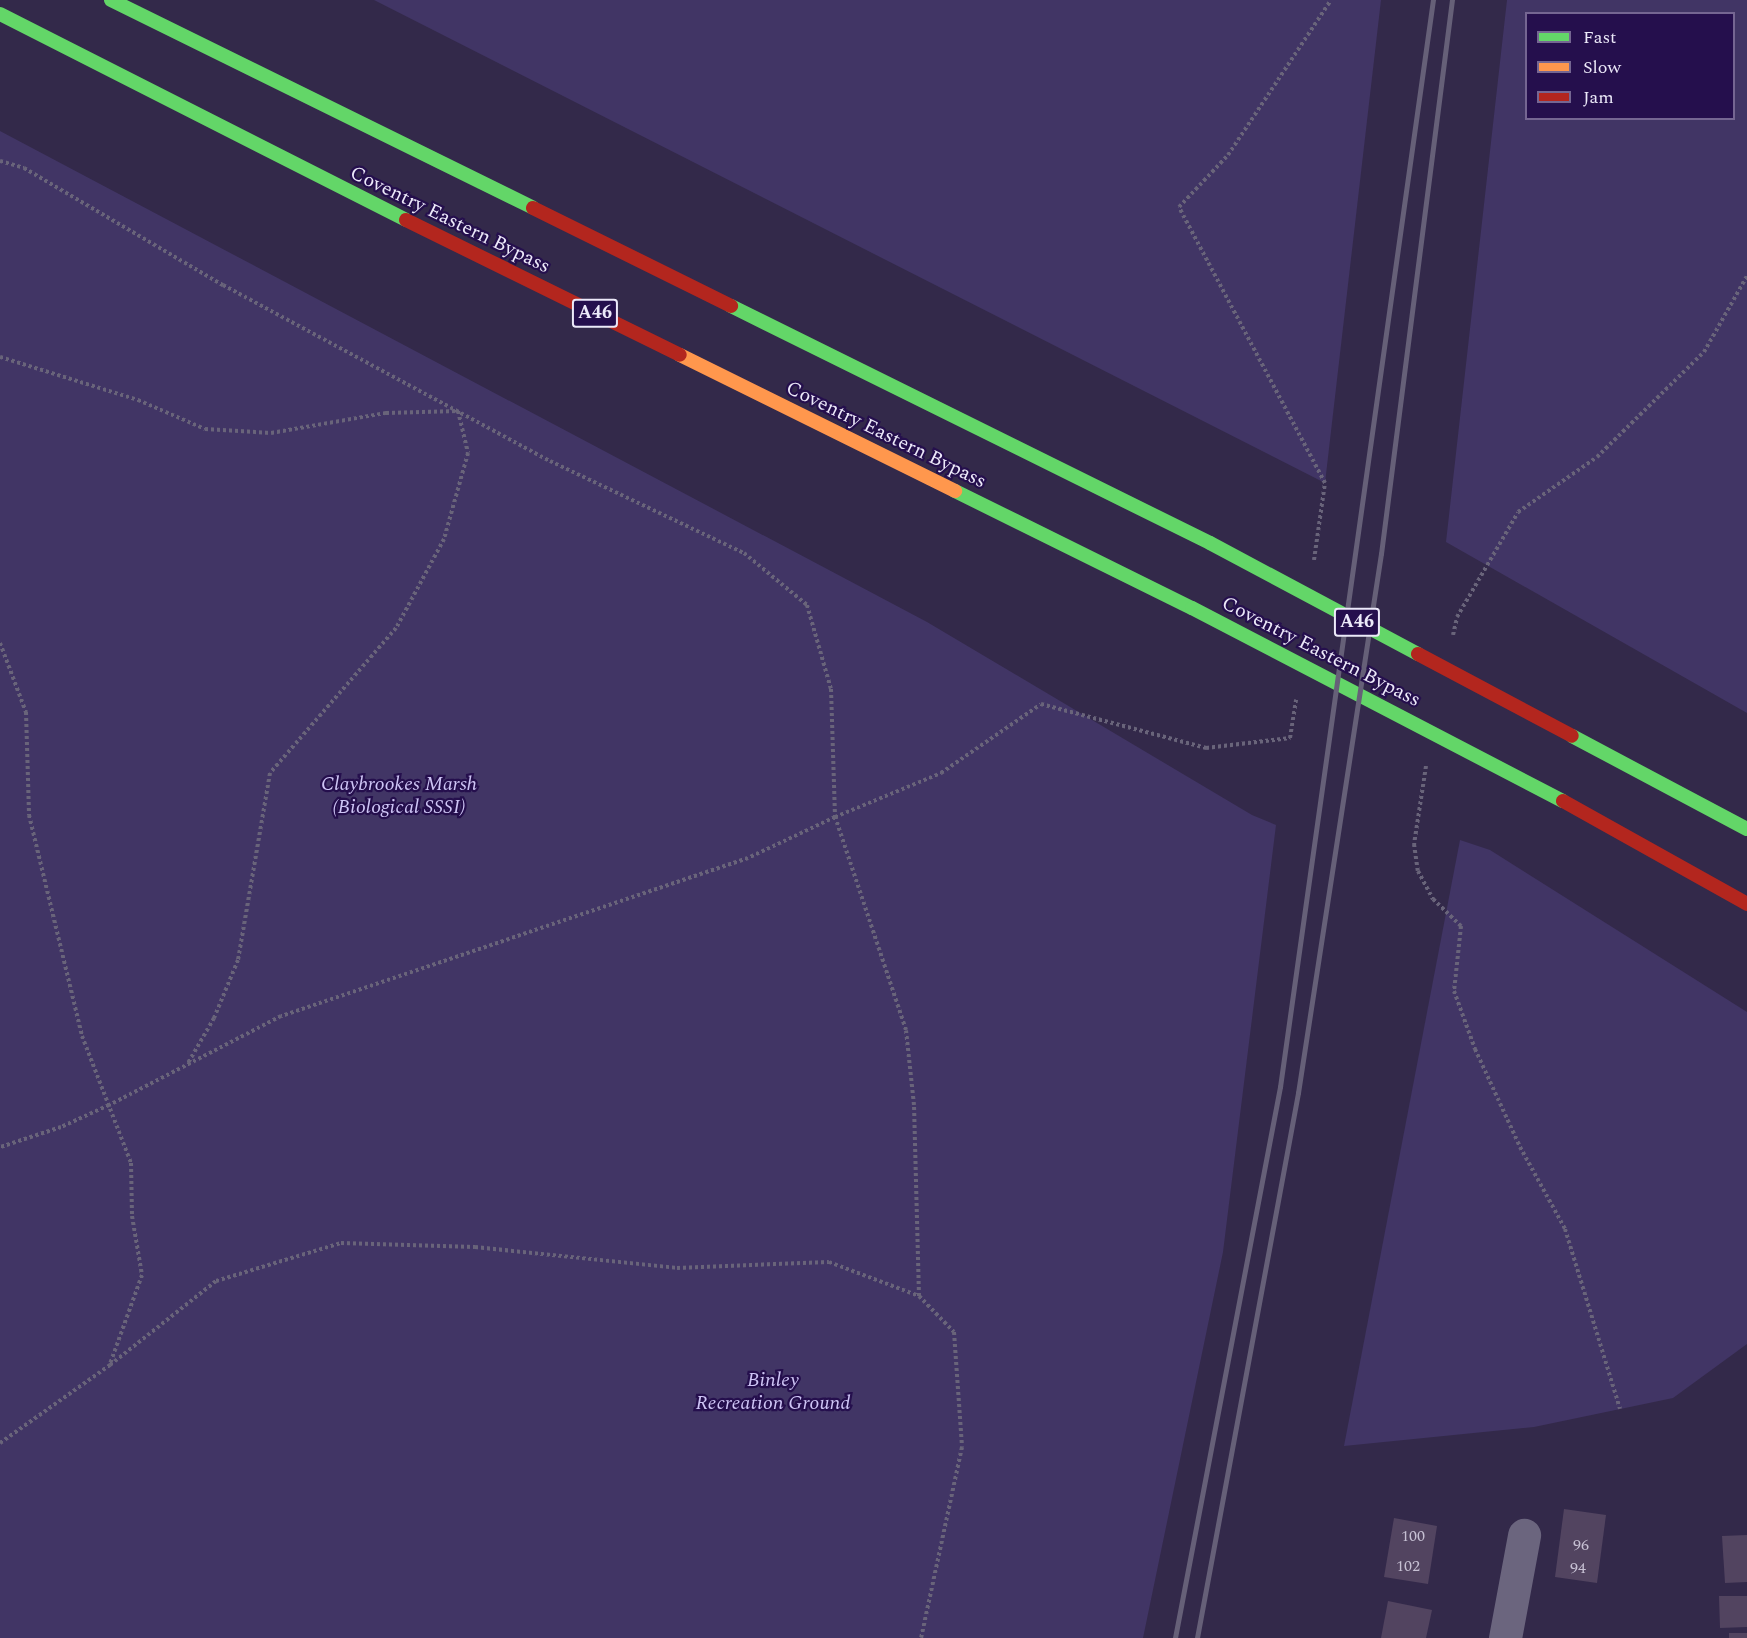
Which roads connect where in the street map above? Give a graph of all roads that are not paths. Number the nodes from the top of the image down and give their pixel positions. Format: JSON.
{"nodes":[{"id":1,"x":111,"y":0,"type":"edge"},
{"id":2,"x":0,"y":14,"type":"edge"},
{"id":3,"x":1747,"y":829,"type":"edge"},
{"id":4,"x":1747,"y":904,"type":"edge"},
{"id":5,"x":1524,"y":1534,"type":"dead end"},
{"id":6,"x":1505,"y":1638,"type":"edge"}],
"edges":[{"from":1,"to":3,"type":"highway","name":"Coventry Eastern Bypass","number":"A46"},
{"from":2,"to":4,"type":"highway","name":"Coventry Eastern Bypass","number":"A46"},
{"from":5,"to":6,"type":"street"}]}
